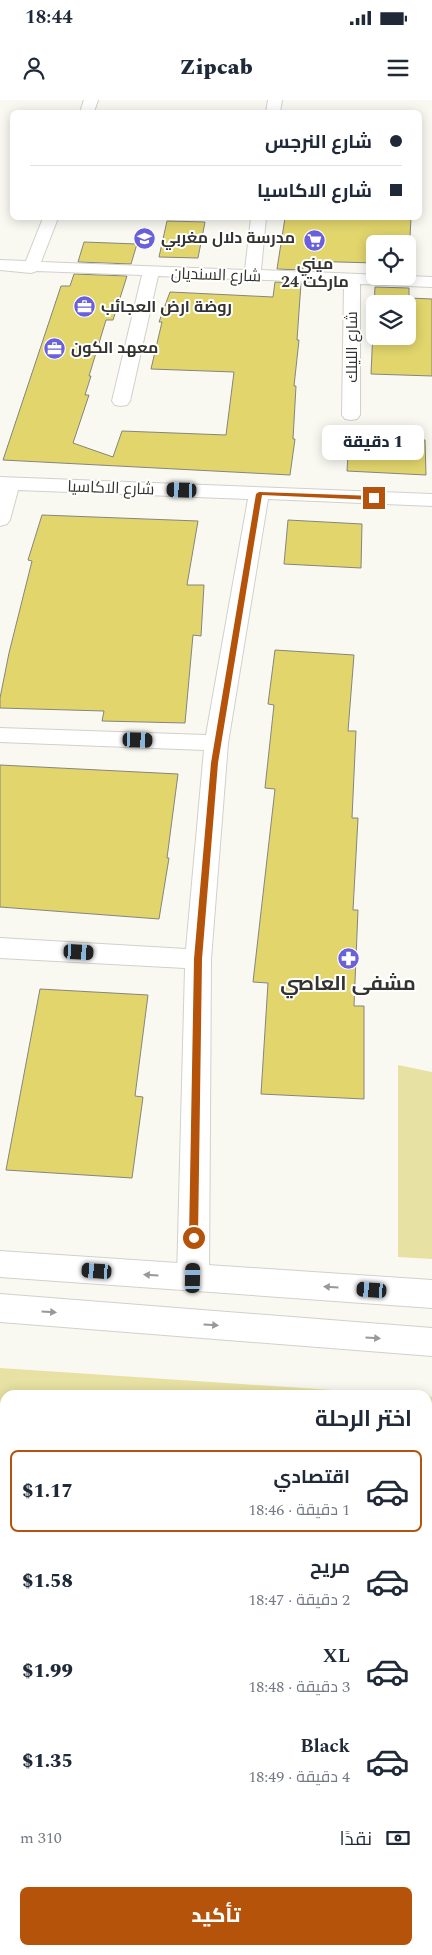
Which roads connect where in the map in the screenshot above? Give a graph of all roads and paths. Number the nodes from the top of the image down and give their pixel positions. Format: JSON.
{"nodes":[{"id":1,"x":49,"y":220,"type":"edge"},
{"id":2,"x":259,"y":220,"type":"edge"},
{"id":3,"x":0,"y":266,"type":"edge"},
{"id":4,"x":32,"y":268,"type":"junction"},
{"id":5,"x":150,"y":272,"type":"junction"},
{"id":6,"x":252,"y":276,"type":"junction"},
{"id":7,"x":352,"y":279,"type":"junction"},
{"id":8,"x":432,"y":282,"type":"edge"},
{"id":9,"x":121,"y":401,"type":"dead end"},
{"id":10,"x":352,"y":415,"type":"dead end"},
{"id":11,"x":5,"y":484,"type":"edge"},
{"id":12,"x":259,"y":494,"type":"junction"},
{"id":13,"x":432,"y":500,"type":"edge"},
{"id":14,"x":0,"y":520,"type":"edge"},
{"id":15,"x":0,"y":735,"type":"edge"},
{"id":16,"x":216,"y":743,"type":"junction"},
{"id":17,"x":0,"y":948,"type":"edge"},
{"id":18,"x":198,"y":959,"type":"junction"},
{"id":19,"x":0,"y":1264,"type":"edge"},
{"id":20,"x":193,"y":1278,"type":"junction"},
{"id":21,"x":432,"y":1294,"type":"edge"},
{"id":22,"x":0,"y":1308,"type":"edge"},
{"id":23,"x":432,"y":1342,"type":"edge"}],
"edges":[{"from":1,"to":4,"type":"street"},
{"from":2,"to":6,"type":"street"},
{"from":3,"to":4,"type":"street","name":"شارع السنديان"},
{"from":4,"to":5,"type":"street","name":"شارع السنديان"},
{"from":5,"to":6,"type":"street","name":"شارع السنديان"},
{"from":5,"to":9,"type":"street"},
{"from":6,"to":7,"type":"street","name":"شارع السنديان"},
{"from":7,"to":8,"type":"street","name":"شارع السنديان"},
{"from":7,"to":10,"type":"street","name":"شارع الليلك"},
{"from":11,"to":12,"type":"street","name":"شارع الاكاسيا"},
{"from":11,"to":14,"type":"street"},
{"from":12,"to":13,"type":"street","name":"شارع الاكاسيا"},
{"from":12,"to":16,"type":"street"},
{"from":15,"to":16,"type":"street"},
{"from":16,"to":18,"type":"street"},
{"from":17,"to":18,"type":"street"},
{"from":18,"to":20,"type":"street"},
{"from":20,"to":19,"type":"street","one_way":true},
{"from":21,"to":20,"type":"street","one_way":true},
{"from":22,"to":23,"type":"street","one_way":true}]}
